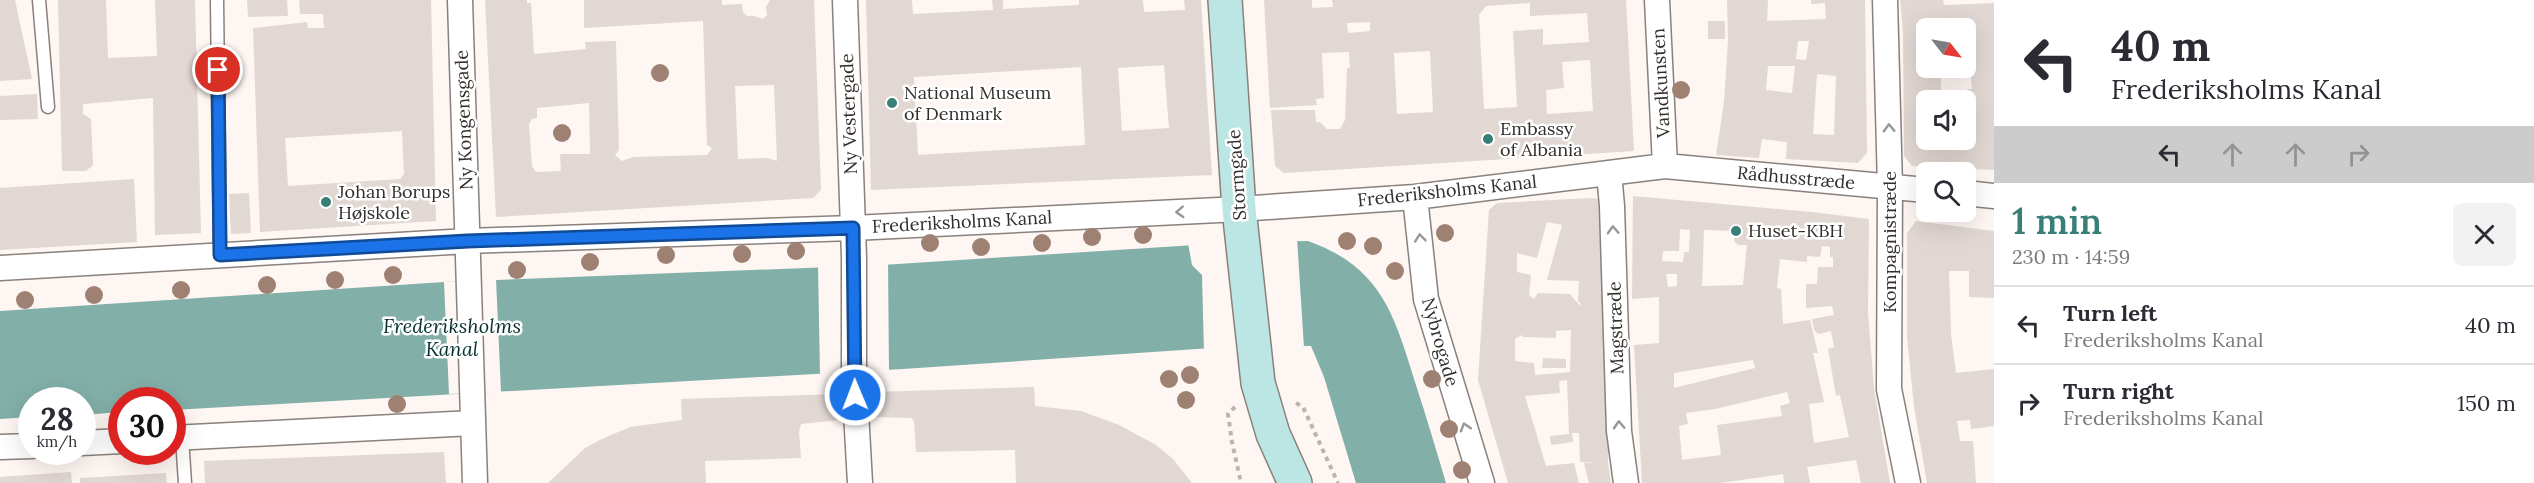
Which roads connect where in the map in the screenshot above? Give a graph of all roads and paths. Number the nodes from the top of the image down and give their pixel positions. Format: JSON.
{"nodes":[{"id":1,"x":39,"y":0,"type":"edge"},
{"id":2,"x":217,"y":0,"type":"edge"},
{"id":3,"x":460,"y":0,"type":"edge"},
{"id":4,"x":845,"y":0,"type":"edge"},
{"id":5,"x":1225,"y":0,"type":"edge"},
{"id":6,"x":1657,"y":0,"type":"edge"},
{"id":7,"x":1885,"y":0,"type":"edge"},
{"id":8,"x":48,"y":107,"type":"dead end"},
{"id":9,"x":1665,"y":166,"type":"junction"},
{"id":10,"x":1609,"y":173,"type":"junction"},
{"id":11,"x":1890,"y":187,"type":"junction"},
{"id":12,"x":1916,"y":189,"type":"edge"},
{"id":13,"x":1976,"y":194,"type":"edge"},
{"id":14,"x":1994,"y":196,"type":"edge"},
{"id":15,"x":1415,"y":197,"type":"junction"},
{"id":16,"x":1240,"y":224,"type":"junction"},
{"id":17,"x":853,"y":228,"type":"junction"},
{"id":18,"x":468,"y":241,"type":"junction"},
{"id":19,"x":220,"y":255,"type":"junction"},
{"id":20,"x":0,"y":268,"type":"edge"},
{"id":21,"x":473,"y":423,"type":"junction"},
{"id":22,"x":186,"y":438,"type":"edge"},
{"id":23,"x":18,"y":446,"type":"edge"},
{"id":24,"x":0,"y":447,"type":"edge"},
{"id":25,"x":182,"y":465,"type":"edge"},
{"id":26,"x":185,"y":483,"type":"edge"},
{"id":27,"x":475,"y":483,"type":"edge"},
{"id":28,"x":860,"y":483,"type":"edge"},
{"id":29,"x":1295,"y":483,"type":"edge"},
{"id":30,"x":1482,"y":483,"type":"edge"},
{"id":31,"x":1626,"y":483,"type":"edge"},
{"id":32,"x":1908,"y":483,"type":"edge"}],
"edges":[{"from":1,"to":8,"type":"lane"},
{"from":2,"to":19,"type":"lane"},
{"from":3,"to":18,"type":"street","name":"Ny Kongensgade"},
{"from":4,"to":17,"type":"street","name":"Ny Vestergade"},
{"from":5,"to":16,"type":"street","name":"Stormgade"},
{"from":6,"to":9,"type":"street","name":"Vandkunsten"},
{"from":11,"to":7,"type":"street","name":"Kompagnistræde","one_way":true},
{"from":9,"to":10,"type":"street","name":"Frederiksholms Kanal"},
{"from":9,"to":11,"type":"street","name":"Rådhusstræde"},
{"from":10,"to":15,"type":"street","name":"Frederiksholms Kanal"},
{"from":31,"to":10,"type":"street","name":"Magstræde","one_way":true},
{"from":11,"to":12,"type":"street","name":"Rådhusstræde"},
{"from":11,"to":32,"type":"street","name":"Kompagnistræde"},
{"from":13,"to":14,"type":"street"},
{"from":15,"to":16,"type":"street","name":"Frederiksholms Kanal"},
{"from":30,"to":15,"type":"street","name":"Nybrogade","one_way":true},
{"from":16,"to":17,"type":"street","name":"Frederiksholms Kanal","one_way":true},
{"from":16,"to":29,"type":"street","name":"Stormgade"},
{"from":17,"to":18,"type":"street","name":"Frederiksholms Kanal"},
{"from":17,"to":28,"type":"street","name":"Ny Vestergade"},
{"from":18,"to":19,"type":"street","name":"Frederiksholms Kanal"},
{"from":18,"to":21,"type":"street","name":"Ny Kongensgade"},
{"from":19,"to":20,"type":"street","name":"Frederiksholms Kanal"},
{"from":21,"to":22,"type":"street"},
{"from":21,"to":27,"type":"street","name":"Ny Kongensgade"},
{"from":23,"to":24,"type":"street"},
{"from":25,"to":26,"type":"lane"}]}
